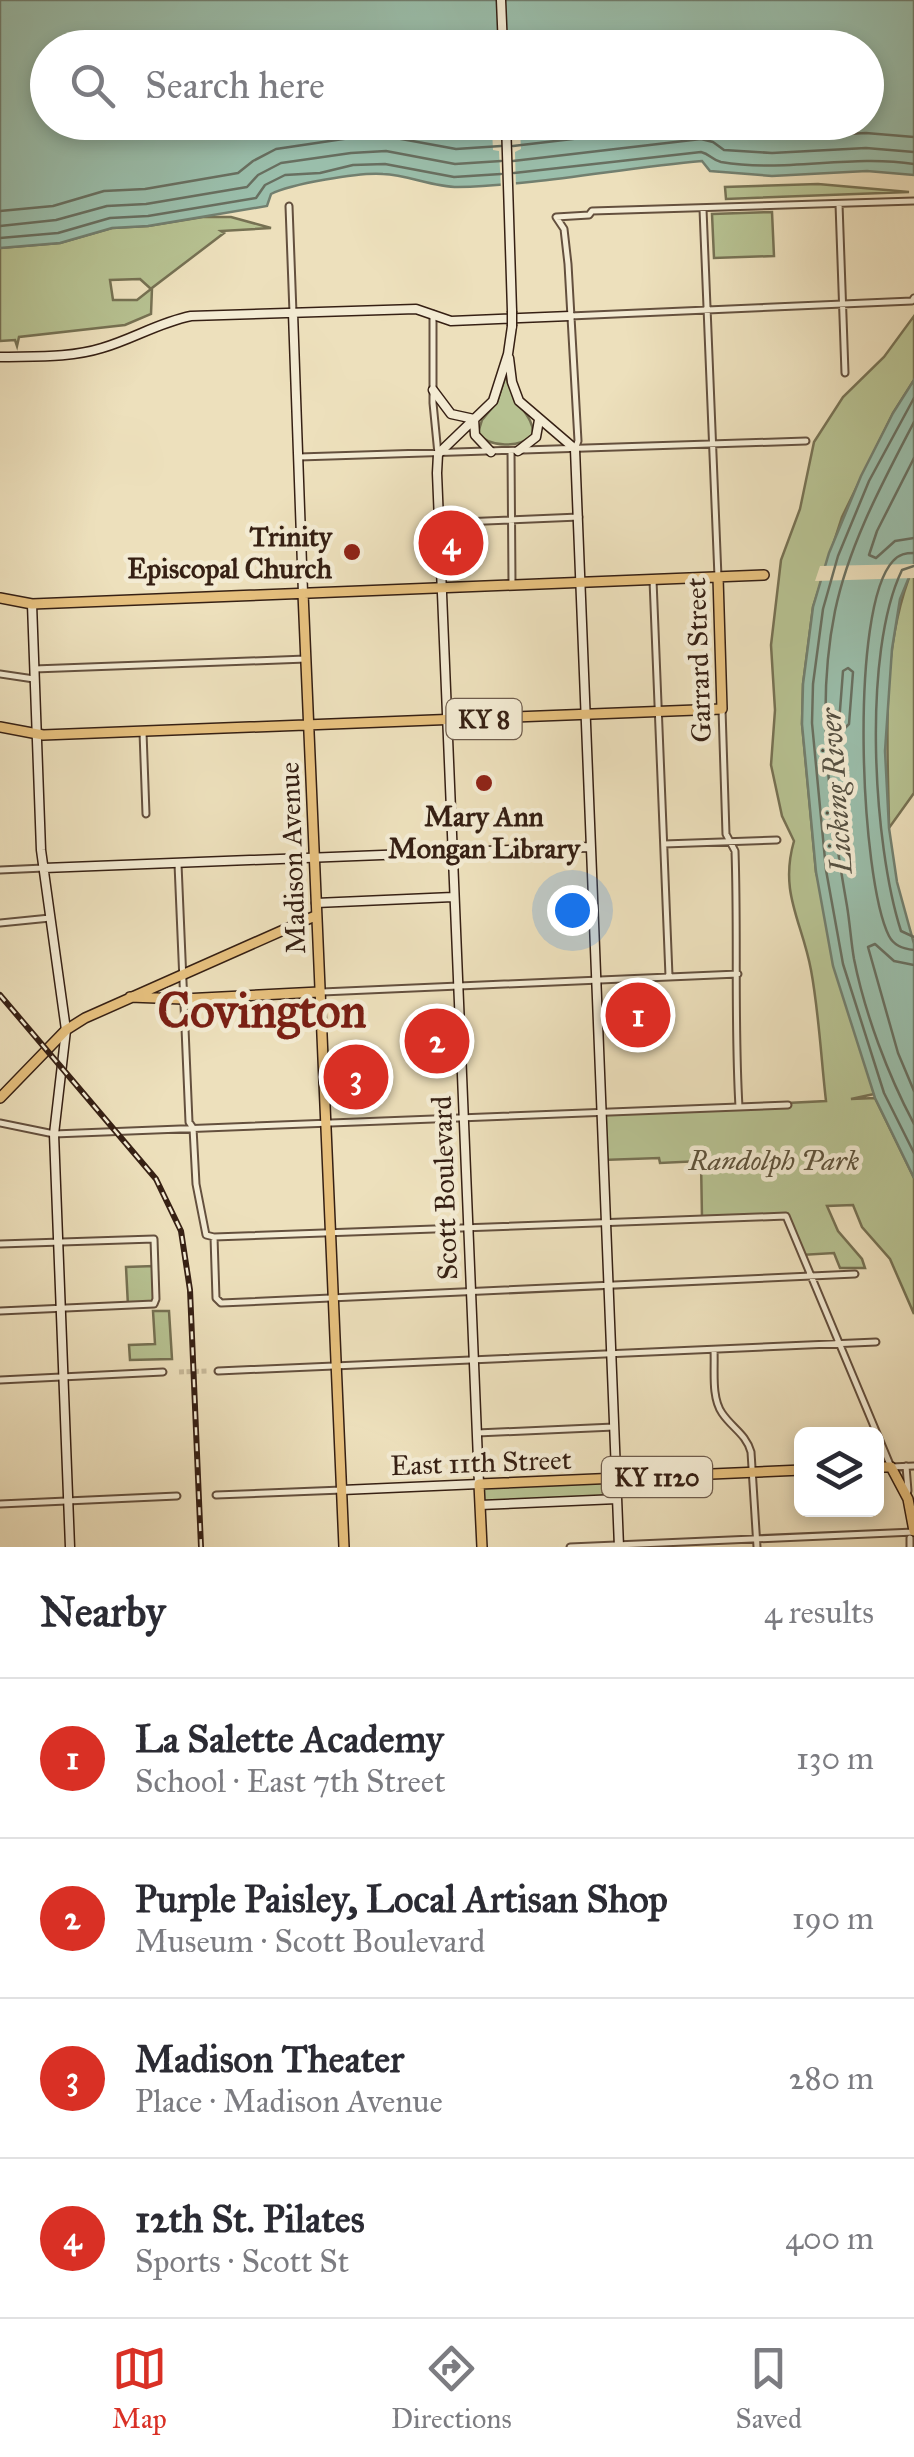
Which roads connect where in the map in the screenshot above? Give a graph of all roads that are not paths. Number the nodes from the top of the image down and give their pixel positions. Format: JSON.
{"nodes":[{"id":1,"x":501,"y":0,"type":"edge"},
{"id":2,"x":502,"y":30,"type":"edge"},
{"id":3,"x":507,"y":140,"type":"edge"},
{"id":4,"x":914,"y":201,"type":"edge"},
{"id":5,"x":839,"y":204,"type":"junction"},
{"id":6,"x":289,"y":206,"type":"dead end"},
{"id":7,"x":703,"y":209,"type":"junction"},
{"id":8,"x":913,"y":300,"type":"edge"},
{"id":9,"x":842,"y":306,"type":"junction"},
{"id":10,"x":708,"y":311,"type":"junction"},
{"id":11,"x":293,"y":312,"type":"junction"},
{"id":12,"x":433,"y":314,"type":"junction"},
{"id":13,"x":570,"y":316,"type":"junction"},
{"id":14,"x":508,"y":354,"type":"junction"},
{"id":15,"x":0,"y":357,"type":"edge"},
{"id":16,"x":845,"y":373,"type":"dead end"},
{"id":17,"x":433,"y":390,"type":"junction"},
{"id":18,"x":474,"y":419,"type":"junction"},
{"id":19,"x":539,"y":420,"type":"junction"},
{"id":20,"x":806,"y":441,"type":"dead end"},
{"id":21,"x":712,"y":444,"type":"junction"},
{"id":22,"x":575,"y":449,"type":"junction"},
{"id":23,"x":514,"y":451,"type":"junction"},
{"id":24,"x":491,"y":452,"type":"junction"},
{"id":25,"x":438,"y":454,"type":"junction"},
{"id":26,"x":298,"y":457,"type":"junction"},
{"id":27,"x":579,"y":517,"type":"junction"},
{"id":28,"x":510,"y":519,"type":"junction"},
{"id":29,"x":438,"y":522,"type":"junction"},
{"id":30,"x":764,"y":574,"type":"dead end"},
{"id":31,"x":718,"y":578,"type":"junction"},
{"id":32,"x":653,"y":580,"type":"junction"},
{"id":33,"x":580,"y":582,"type":"junction"},
{"id":34,"x":512,"y":585,"type":"junction"},
{"id":35,"x":442,"y":587,"type":"junction"},
{"id":36,"x":303,"y":593,"type":"junction"},
{"id":37,"x":0,"y":598,"type":"edge"},
{"id":38,"x":32,"y":604,"type":"junction"},
{"id":39,"x":306,"y":660,"type":"junction"},
{"id":40,"x":34,"y":669,"type":"junction"},
{"id":41,"x":0,"y":674,"type":"edge"},
{"id":42,"x":34,"y":680,"type":"junction"},
{"id":43,"x":722,"y":709,"type":"junction"},
{"id":44,"x":658,"y":712,"type":"junction"},
{"id":45,"x":585,"y":715,"type":"junction"},
{"id":46,"x":447,"y":720,"type":"junction"},
{"id":47,"x":0,"y":726,"type":"edge"},
{"id":48,"x":310,"y":726,"type":"junction"},
{"id":49,"x":143,"y":732,"type":"junction"},
{"id":50,"x":36,"y":734,"type":"junction"},
{"id":51,"x":146,"y":814,"type":"dead end"},
{"id":52,"x":777,"y":840,"type":"dead end"},
{"id":53,"x":731,"y":842,"type":"junction"},
{"id":54,"x":664,"y":844,"type":"junction"},
{"id":55,"x":590,"y":847,"type":"junction"},
{"id":56,"x":452,"y":853,"type":"junction"},
{"id":57,"x":315,"y":857,"type":"junction"},
{"id":58,"x":178,"y":864,"type":"junction"},
{"id":59,"x":44,"y":868,"type":"junction"},
{"id":60,"x":0,"y":870,"type":"edge"},
{"id":61,"x":454,"y":896,"type":"junction"},
{"id":62,"x":316,"y":903,"type":"junction"},
{"id":63,"x":315,"y":916,"type":"junction"},
{"id":64,"x":50,"y":918,"type":"junction"},
{"id":65,"x":0,"y":924,"type":"edge"},
{"id":66,"x":182,"y":974,"type":"junction"},
{"id":67,"x":738,"y":974,"type":"junction"},
{"id":68,"x":669,"y":976,"type":"junction"},
{"id":69,"x":596,"y":979,"type":"junction"},
{"id":70,"x":457,"y":985,"type":"junction"},
{"id":71,"x":319,"y":992,"type":"junction"},
{"id":72,"x":127,"y":997,"type":"junction"},
{"id":73,"x":183,"y":999,"type":"junction"},
{"id":74,"x":66,"y":1030,"type":"junction"},
{"id":75,"x":0,"y":1098,"type":"edge"},
{"id":76,"x":788,"y":1105,"type":"dead end"},
{"id":77,"x":739,"y":1107,"type":"junction"},
{"id":78,"x":601,"y":1112,"type":"junction"},
{"id":79,"x":464,"y":1118,"type":"junction"},
{"id":80,"x":0,"y":1123,"type":"edge"},
{"id":81,"x":325,"y":1123,"type":"junction"},
{"id":82,"x":193,"y":1128,"type":"junction"},
{"id":83,"x":54,"y":1134,"type":"junction"},
{"id":84,"x":605,"y":1221,"type":"junction"},
{"id":85,"x":469,"y":1225,"type":"junction"},
{"id":86,"x":330,"y":1232,"type":"junction"},
{"id":87,"x":214,"y":1237,"type":"junction"},
{"id":88,"x":58,"y":1242,"type":"junction"},
{"id":89,"x":0,"y":1244,"type":"edge"},
{"id":90,"x":855,"y":1274,"type":"dead end"},
{"id":91,"x":810,"y":1277,"type":"junction"},
{"id":92,"x":608,"y":1286,"type":"junction"},
{"id":93,"x":471,"y":1292,"type":"junction"},
{"id":94,"x":333,"y":1296,"type":"junction"},
{"id":95,"x":60,"y":1309,"type":"junction"},
{"id":96,"x":0,"y":1311,"type":"edge"},
{"id":97,"x":876,"y":1342,"type":"dead end"},
{"id":98,"x":839,"y":1344,"type":"junction"},
{"id":99,"x":714,"y":1350,"type":"junction"},
{"id":100,"x":611,"y":1354,"type":"junction"},
{"id":101,"x":474,"y":1360,"type":"junction"},
{"id":102,"x":336,"y":1365,"type":"junction"},
{"id":103,"x":218,"y":1371,"type":"tunnel mouth"},
{"id":104,"x":163,"y":1372,"type":"dead end"},
{"id":105,"x":62,"y":1377,"type":"junction"},
{"id":106,"x":0,"y":1380,"type":"edge"},
{"id":107,"x":614,"y":1427,"type":"junction"},
{"id":108,"x":477,"y":1433,"type":"junction"},
{"id":109,"x":884,"y":1466,"type":"edge"},
{"id":110,"x":891,"y":1466,"type":"junction"},
{"id":111,"x":910,"y":1466,"type":"edge"},
{"id":112,"x":794,"y":1470,"type":"edge"},
{"id":113,"x":753,"y":1472,"type":"junction"},
{"id":114,"x":616,"y":1480,"type":"junction"},
{"id":115,"x":479,"y":1484,"type":"junction"},
{"id":116,"x":342,"y":1490,"type":"junction"},
{"id":117,"x":216,"y":1494,"type":"dead end"},
{"id":118,"x":177,"y":1496,"type":"dead end"},
{"id":119,"x":617,"y":1499,"type":"junction"},
{"id":120,"x":908,"y":1499,"type":"junction"},
{"id":121,"x":68,"y":1501,"type":"junction"},
{"id":122,"x":0,"y":1504,"type":"edge"},
{"id":123,"x":480,"y":1505,"type":"junction"},
{"id":124,"x":913,"y":1534,"type":"edge"},
{"id":125,"x":756,"y":1543,"type":"edge"},
{"id":126,"x":619,"y":1546,"type":"edge"},
{"id":127,"x":70,"y":1547,"type":"edge"},
{"id":128,"x":344,"y":1547,"type":"edge"},
{"id":129,"x":482,"y":1547,"type":"edge"},
{"id":130,"x":570,"y":1547,"type":"edge"},
{"id":131,"x":910,"y":1547,"type":"edge"}],
"edges":[{"from":1,"to":2,"type":"main road"},
{"from":3,"to":14,"type":"main road","bridge":true},
{"from":4,"to":5,"type":"street"},
{"from":5,"to":7,"type":"street"},
{"from":5,"to":9,"type":"street"},
{"from":6,"to":11,"type":"street","name":"Madison Avenue"},
{"from":7,"to":10,"type":"street","name":"Garrard Street"},
{"from":7,"to":13,"type":"street"},
{"from":8,"to":9,"type":"street"},
{"from":9,"to":10,"type":"street"},
{"from":9,"to":16,"type":"street"},
{"from":10,"to":13,"type":"street"},
{"from":10,"to":21,"type":"street","name":"Garrard Street"},
{"from":11,"to":12,"type":"main road"},
{"from":11,"to":15,"type":"main road"},
{"from":11,"to":26,"type":"main road","name":"Madison Avenue"},
{"from":12,"to":13,"type":"main road"},
{"from":12,"to":17,"type":"street"},
{"from":13,"to":22,"type":"street"},
{"from":14,"to":18,"type":"main road"},
{"from":14,"to":19,"type":"main road"},
{"from":17,"to":18,"type":"main road"},
{"from":17,"to":25,"type":"street"},
{"from":18,"to":24,"type":"main road"},
{"from":18,"to":25,"type":"main road"},
{"from":19,"to":22,"type":"main road"},
{"from":19,"to":23,"type":"main road"},
{"from":20,"to":21,"type":"street"},
{"from":21,"to":22,"type":"street"},
{"from":21,"to":31,"type":"street","name":"Garrard Street"},
{"from":22,"to":23,"type":"street"},
{"from":22,"to":27,"type":"main road"},
{"from":23,"to":24,"type":"street"},
{"from":23,"to":28,"type":"street"},
{"from":24,"to":25,"type":"street"},
{"from":25,"to":26,"type":"street"},
{"from":25,"to":29,"type":"main road"},
{"from":26,"to":36,"type":"main road","name":"Madison Avenue"},
{"from":27,"to":28,"type":"street"},
{"from":27,"to":33,"type":"main road"},
{"from":28,"to":29,"type":"street"},
{"from":28,"to":34,"type":"street"},
{"from":29,"to":35,"type":"main road","name":"Scott Boulevard"},
{"from":30,"to":31,"type":"main road"},
{"from":31,"to":32,"type":"main road"},
{"from":31,"to":43,"type":"main road","name":"Garrard Street"},
{"from":32,"to":33,"type":"main road"},
{"from":32,"to":44,"type":"street"},
{"from":33,"to":34,"type":"main road"},
{"from":33,"to":45,"type":"main road"},
{"from":34,"to":35,"type":"main road"},
{"from":35,"to":36,"type":"main road"},
{"from":35,"to":46,"type":"main road","name":"Scott Boulevard"},
{"from":36,"to":38,"type":"main road"},
{"from":36,"to":39,"type":"main road","name":"Madison Avenue"},
{"from":37,"to":38,"type":"main road"},
{"from":38,"to":40,"type":"main road"},
{"from":39,"to":40,"type":"street"},
{"from":39,"to":48,"type":"main road","name":"Madison Avenue"},
{"from":40,"to":42,"type":"main road"},
{"from":41,"to":42,"type":"street"},
{"from":42,"to":50,"type":"main road"},
{"from":43,"to":44,"type":"main road","number":"KY 8"},
{"from":43,"to":53,"type":"street","name":"Garrard Street"},
{"from":44,"to":45,"type":"main road","number":"KY 8"},
{"from":44,"to":54,"type":"street"},
{"from":45,"to":46,"type":"main road","number":"KY 8"},
{"from":45,"to":55,"type":"main road"},
{"from":46,"to":48,"type":"main road","number":"KY 8"},
{"from":46,"to":56,"type":"main road","name":"Scott Boulevard"},
{"from":47,"to":50,"type":"main road","number":"KY 8"},
{"from":48,"to":49,"type":"main road","number":"KY 8"},
{"from":48,"to":57,"type":"main road","name":"Madison Avenue"},
{"from":49,"to":50,"type":"main road","number":"KY 8"},
{"from":49,"to":51,"type":"street"},
{"from":50,"to":59,"type":"main road"},
{"from":52,"to":53,"type":"street"},
{"from":53,"to":54,"type":"street"},
{"from":53,"to":67,"type":"street","name":"Garrard Street"},
{"from":54,"to":68,"type":"street"},
{"from":55,"to":56,"type":"main road"},
{"from":55,"to":69,"type":"main road"},
{"from":56,"to":57,"type":"main road"},
{"from":56,"to":61,"type":"main road","name":"Scott Boulevard"},
{"from":57,"to":58,"type":"main road"},
{"from":57,"to":62,"type":"main road","name":"Madison Avenue"},
{"from":58,"to":59,"type":"main road"},
{"from":58,"to":66,"type":"street"},
{"from":59,"to":60,"type":"street"},
{"from":59,"to":64,"type":"main road"},
{"from":61,"to":62,"type":"main road"},
{"from":61,"to":70,"type":"main road","name":"Scott Boulevard"},
{"from":62,"to":63,"type":"main road","name":"Madison Avenue"},
{"from":63,"to":66,"type":"main road"},
{"from":63,"to":71,"type":"main road","name":"Madison Avenue"},
{"from":64,"to":65,"type":"street"},
{"from":64,"to":74,"type":"main road"},
{"from":66,"to":72,"type":"main road"},
{"from":66,"to":73,"type":"street"},
{"from":67,"to":68,"type":"street"},
{"from":67,"to":77,"type":"street","name":"Garrard Street"},
{"from":68,"to":69,"type":"street"},
{"from":69,"to":70,"type":"street"},
{"from":69,"to":78,"type":"main road"},
{"from":70,"to":71,"type":"street"},
{"from":70,"to":79,"type":"main road","name":"Scott Boulevard"},
{"from":71,"to":73,"type":"main road"},
{"from":71,"to":81,"type":"main road","name":"Madison Avenue"},
{"from":72,"to":73,"type":"main road"},
{"from":72,"to":74,"type":"main road"},
{"from":73,"to":82,"type":"street"},
{"from":74,"to":75,"type":"main road"},
{"from":74,"to":83,"type":"main road"},
{"from":76,"to":77,"type":"street"},
{"from":77,"to":78,"type":"street"},
{"from":78,"to":79,"type":"street"},
{"from":78,"to":84,"type":"main road"},
{"from":79,"to":81,"type":"street"},
{"from":79,"to":85,"type":"main road","name":"Scott Boulevard"},
{"from":80,"to":83,"type":"street"},
{"from":81,"to":82,"type":"street"},
{"from":81,"to":86,"type":"main road","name":"Madison Avenue"},
{"from":82,"to":83,"type":"street"},
{"from":82,"to":87,"type":"street"},
{"from":83,"to":88,"type":"main road"},
{"from":84,"to":85,"type":"street"},
{"from":84,"to":91,"type":"street"},
{"from":84,"to":92,"type":"main road"},
{"from":85,"to":86,"type":"street"},
{"from":85,"to":93,"type":"main road","name":"Scott Boulevard"},
{"from":86,"to":87,"type":"street"},
{"from":86,"to":94,"type":"main road","name":"Madison Avenue"},
{"from":87,"to":94,"type":"street"},
{"from":88,"to":89,"type":"street"},
{"from":88,"to":95,"type":"main road"},
{"from":88,"to":95,"type":"street"},
{"from":90,"to":91,"type":"street"},
{"from":91,"to":92,"type":"street"},
{"from":91,"to":98,"type":"street"},
{"from":92,"to":93,"type":"street"},
{"from":92,"to":100,"type":"main road"},
{"from":93,"to":94,"type":"street"},
{"from":93,"to":101,"type":"main road","name":"Scott Boulevard"},
{"from":94,"to":102,"type":"main road","name":"Madison Avenue"},
{"from":95,"to":96,"type":"street"},
{"from":95,"to":105,"type":"main road"},
{"from":97,"to":98,"type":"street"},
{"from":98,"to":99,"type":"street"},
{"from":98,"to":110,"type":"street"},
{"from":99,"to":100,"type":"street"},
{"from":99,"to":113,"type":"street"},
{"from":100,"to":101,"type":"street"},
{"from":100,"to":107,"type":"main road"},
{"from":101,"to":102,"type":"street"},
{"from":101,"to":108,"type":"main road","name":"Scott Boulevard"},
{"from":102,"to":103,"type":"street"},
{"from":102,"to":116,"type":"main road","name":"Madison Avenue"},
{"from":104,"to":105,"type":"street"},
{"from":105,"to":106,"type":"street"},
{"from":105,"to":121,"type":"main road"},
{"from":107,"to":108,"type":"street"},
{"from":107,"to":114,"type":"main road"},
{"from":108,"to":115,"type":"main road","name":"Scott Boulevard"},
{"from":109,"to":110,"type":"main road"},
{"from":110,"to":111,"type":"street"},
{"from":110,"to":120,"type":"main road"},
{"from":111,"to":120,"type":"street"},
{"from":112,"to":113,"type":"main road","name":"East 11th Street","number":"KY 1120"},
{"from":113,"to":114,"type":"main road","name":"East 11th Street","number":"KY 1120"},
{"from":113,"to":125,"type":"street"},
{"from":114,"to":115,"type":"main road","name":"East 11th Street","number":"KY 1120"},
{"from":114,"to":119,"type":"main road"},
{"from":115,"to":116,"type":"main road","name":"East 11th Street"},
{"from":115,"to":123,"type":"main road","name":"Scott Boulevard"},
{"from":116,"to":117,"type":"street"},
{"from":116,"to":128,"type":"main road","name":"Madison Avenue"},
{"from":118,"to":121,"type":"street"},
{"from":119,"to":123,"type":"main road","name":"East 11th Street"},
{"from":119,"to":126,"type":"main road"},
{"from":120,"to":124,"type":"main road"},
{"from":121,"to":122,"type":"street"},
{"from":121,"to":127,"type":"main road"},
{"from":123,"to":129,"type":"main road","name":"Scott Boulevard"},
{"from":124,"to":125,"type":"street"},
{"from":124,"to":131,"type":"street"},
{"from":125,"to":126,"type":"street"},
{"from":126,"to":130,"type":"street"}]}
